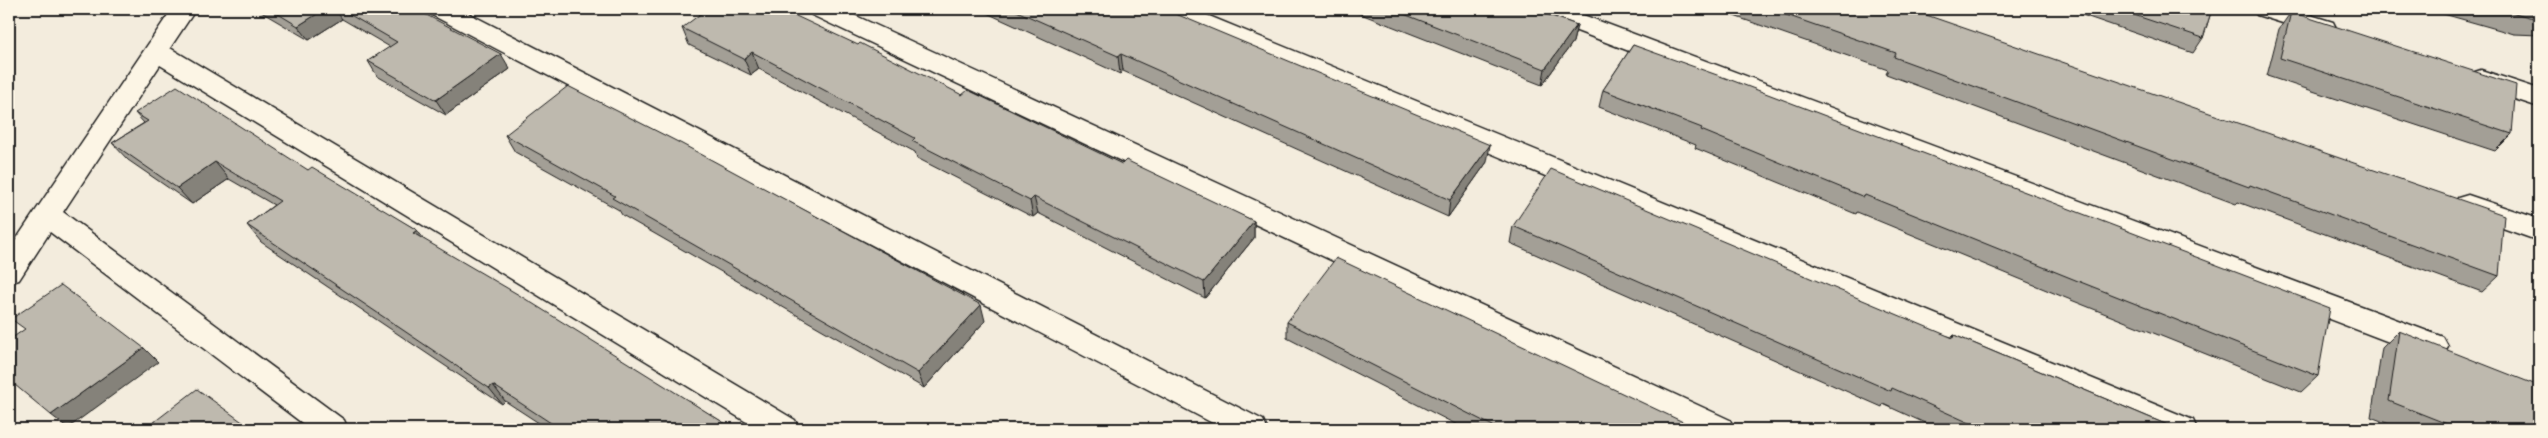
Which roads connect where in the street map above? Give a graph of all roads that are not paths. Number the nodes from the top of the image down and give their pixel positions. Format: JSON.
{"nodes":[{"id":1,"x":184,"y":9,"type":"edge"},
{"id":2,"x":441,"y":9,"type":"edge"},
{"id":3,"x":821,"y":9,"type":"edge"},
{"id":4,"x":1170,"y":9,"type":"edge"},
{"id":5,"x":1544,"y":9,"type":"edge"},
{"id":6,"x":2266,"y":9,"type":"edge"},
{"id":7,"x":2341,"y":33,"type":"edge"},
{"id":8,"x":156,"y":51,"type":"junction"},
{"id":9,"x":2464,"y":73,"type":"edge"},
{"id":10,"x":2539,"y":98,"type":"edge"},
{"id":11,"x":2446,"y":197,"type":"edge"},
{"id":12,"x":46,"y":215,"type":"junction"},
{"id":13,"x":2539,"y":230,"type":"edge"},
{"id":14,"x":9,"y":272,"type":"edge"},
{"id":15,"x":2456,"y":355,"type":"edge"},
{"id":16,"x":333,"y":429,"type":"edge"},
{"id":17,"x":784,"y":429,"type":"edge"},
{"id":18,"x":1252,"y":429,"type":"edge"},
{"id":19,"x":1719,"y":429,"type":"edge"},
{"id":20,"x":2182,"y":429,"type":"edge"}],
"edges":[{"from":1,"to":8,"type":"street"},
{"from":2,"to":18,"type":"street"},
{"from":3,"to":19,"type":"street"},
{"from":4,"to":20,"type":"street"},
{"from":5,"to":15,"type":"street"},
{"from":6,"to":7,"type":"street"},
{"from":8,"to":12,"type":"street"},
{"from":8,"to":17,"type":"street"},
{"from":9,"to":10,"type":"street"},
{"from":11,"to":13,"type":"street"},
{"from":12,"to":14,"type":"street"},
{"from":12,"to":16,"type":"street"}]}
